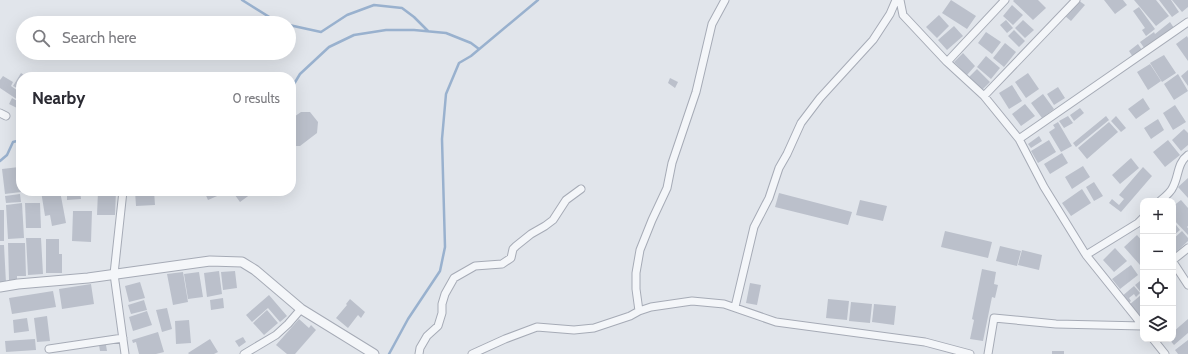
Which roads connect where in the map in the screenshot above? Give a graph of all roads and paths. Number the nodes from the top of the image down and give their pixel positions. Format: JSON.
{"nodes":[{"id":1,"x":725,"y":0,"type":"edge"},
{"id":2,"x":896,"y":0,"type":"edge"},
{"id":3,"x":900,"y":0,"type":"edge"},
{"id":4,"x":1005,"y":0,"type":"edge"},
{"id":5,"x":1076,"y":0,"type":"edge"},
{"id":6,"x":1188,"y":22,"type":"edge"},
{"id":7,"x":947,"y":62,"type":"junction"},
{"id":8,"x":984,"y":96,"type":"junction"},
{"id":9,"x":1019,"y":139,"type":"junction"},
{"id":10,"x":1188,"y":155,"type":"edge"},
{"id":11,"x":581,"y":189,"type":"dead end"},
{"id":12,"x":122,"y":196,"type":"edge"},
{"id":13,"x":1163,"y":198,"type":"edge"},
{"id":14,"x":1140,"y":224,"type":"edge"},
{"id":15,"x":1188,"y":248,"type":"edge"},
{"id":16,"x":1086,"y":255,"type":"junction"},
{"id":17,"x":1176,"y":258,"type":"edge"},
{"id":18,"x":1176,"y":266,"type":"edge"},
{"id":19,"x":114,"y":274,"type":"junction"},
{"id":20,"x":1188,"y":285,"type":"edge"},
{"id":21,"x":0,"y":287,"type":"edge"},
{"id":22,"x":735,"y":307,"type":"junction"},
{"id":23,"x":301,"y":309,"type":"junction"},
{"id":24,"x":639,"y":311,"type":"junction"},
{"id":25,"x":1140,"y":322,"type":"edge"},
{"id":26,"x":1140,"y":326,"type":"edge"},
{"id":27,"x":123,"y":338,"type":"junction"},
{"id":28,"x":1155,"y":342,"type":"edge"},
{"id":29,"x":49,"y":349,"type":"dead end"},
{"id":30,"x":125,"y":354,"type":"edge"},
{"id":31,"x":244,"y":354,"type":"edge"},
{"id":32,"x":374,"y":354,"type":"edge"},
{"id":33,"x":419,"y":354,"type":"edge"},
{"id":34,"x":472,"y":354,"type":"edge"},
{"id":35,"x":970,"y":354,"type":"edge"},
{"id":36,"x":988,"y":354,"type":"edge"},
{"id":37,"x":1165,"y":354,"type":"edge"}],
"edges":[{"from":1,"to":24,"type":"street"},
{"from":2,"to":22,"type":"street"},
{"from":3,"to":7,"type":"street"},
{"from":4,"to":7,"type":"street"},
{"from":5,"to":8,"type":"street"},
{"from":6,"to":9,"type":"street"},
{"from":7,"to":8,"type":"street"},
{"from":8,"to":9,"type":"street"},
{"from":9,"to":16,"type":"street"},
{"from":10,"to":13,"type":"street"},
{"from":11,"to":33,"type":"street"},
{"from":12,"to":19,"type":"street"},
{"from":14,"to":16,"type":"street"},
{"from":15,"to":17,"type":"street"},
{"from":16,"to":25,"type":"street"},
{"from":18,"to":20,"type":"street"},
{"from":19,"to":21,"type":"street"},
{"from":19,"to":23,"type":"street"},
{"from":19,"to":27,"type":"street"},
{"from":22,"to":24,"type":"street"},
{"from":22,"to":35,"type":"street"},
{"from":23,"to":31,"type":"street"},
{"from":23,"to":32,"type":"street"},
{"from":24,"to":34,"type":"street"},
{"from":26,"to":36,"type":"street"},
{"from":27,"to":29,"type":"street"},
{"from":27,"to":30,"type":"street"},
{"from":28,"to":37,"type":"street"}]}
